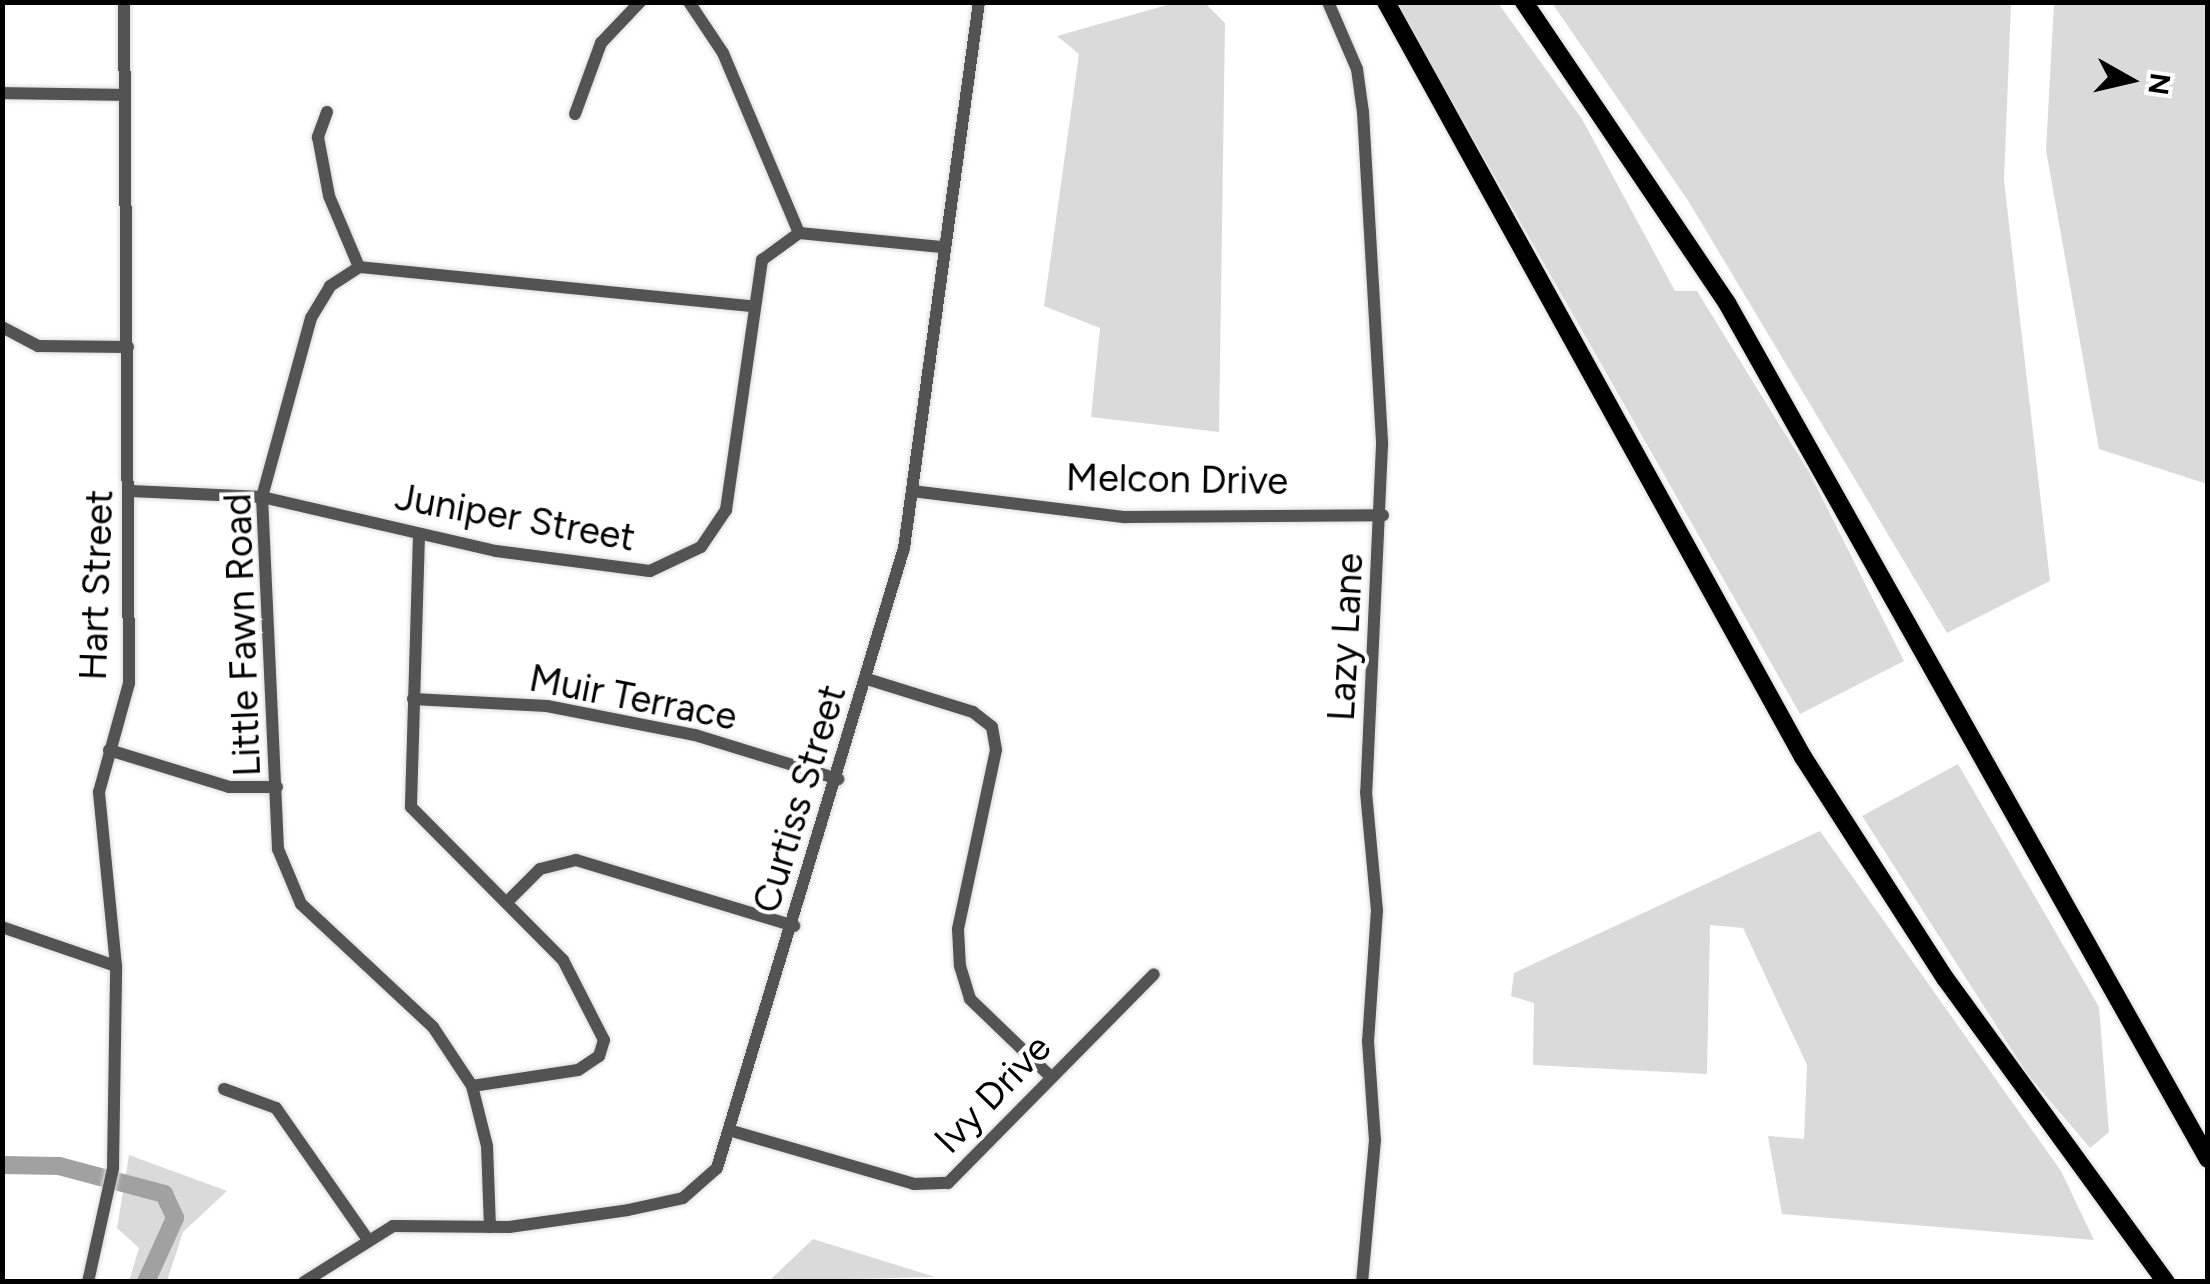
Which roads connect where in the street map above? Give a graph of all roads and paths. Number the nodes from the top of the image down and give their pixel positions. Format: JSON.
{"nodes":[{"id":1,"x":124,"y":2,"type":"edge"},
{"id":2,"x":640,"y":2,"type":"edge"},
{"id":3,"x":689,"y":2,"type":"edge"},
{"id":4,"x":979,"y":2,"type":"edge"},
{"id":5,"x":1328,"y":2,"type":"edge"},
{"id":6,"x":1386,"y":2,"type":"edge"},
{"id":7,"x":1524,"y":2,"type":"edge"},
{"id":8,"x":2,"y":93,"type":"edge"},
{"id":9,"x":124,"y":95,"type":"junction"},
{"id":10,"x":327,"y":112,"type":"dead end"},
{"id":11,"x":575,"y":114,"type":"dead end"},
{"id":12,"x":798,"y":233,"type":"junction"},
{"id":13,"x":941,"y":247,"type":"junction"},
{"id":14,"x":359,"y":267,"type":"junction"},
{"id":15,"x":750,"y":306,"type":"junction"},
{"id":16,"x":2,"y":326,"type":"edge"},
{"id":17,"x":128,"y":347,"type":"junction"},
{"id":18,"x":131,"y":491,"type":"junction"},
{"id":19,"x":912,"y":491,"type":"junction"},
{"id":20,"x":262,"y":497,"type":"junction"},
{"id":21,"x":1383,"y":515,"type":"junction"},
{"id":22,"x":420,"y":536,"type":"junction"},
{"id":23,"x":867,"y":679,"type":"junction"},
{"id":24,"x":413,"y":698,"type":"junction"},
{"id":25,"x":109,"y":750,"type":"junction"},
{"id":26,"x":838,"y":780,"type":"junction"},
{"id":27,"x":277,"y":786,"type":"junction"},
{"id":28,"x":511,"y":898,"type":"junction"},
{"id":29,"x":794,"y":926,"type":"junction"},
{"id":30,"x":2,"y":927,"type":"edge"},
{"id":31,"x":116,"y":966,"type":"junction"},
{"id":32,"x":1154,"y":974,"type":"dead end"},
{"id":33,"x":1050,"y":1077,"type":"junction"},
{"id":34,"x":472,"y":1086,"type":"junction"},
{"id":35,"x":224,"y":1089,"type":"dead end"},
{"id":36,"x":732,"y":1130,"type":"junction"},
{"id":37,"x":2208,"y":1160,"type":"edge"},
{"id":38,"x":490,"y":1226,"type":"junction"},
{"id":39,"x":366,"y":1237,"type":"junction"},
{"id":40,"x":88,"y":1282,"type":"edge"},
{"id":41,"x":304,"y":1282,"type":"edge"},
{"id":42,"x":1362,"y":1282,"type":"edge"},
{"id":43,"x":2166,"y":1282,"type":"edge"}],
"edges":[{"from":1,"to":9,"type":"street","name":"Hart Street"},
{"from":2,"to":11,"type":"street"},
{"from":3,"to":12,"type":"street"},
{"from":4,"to":13,"type":"street","name":"Curtiss Street"},
{"from":5,"to":21,"type":"street","name":"Lazy Lane"},
{"from":6,"to":43,"type":"highway"},
{"from":7,"to":37,"type":"highway"},
{"from":8,"to":9,"type":"street"},
{"from":9,"to":17,"type":"street","name":"Hart Street"},
{"from":10,"to":14,"type":"street"},
{"from":12,"to":13,"type":"street"},
{"from":12,"to":15,"type":"street","name":"Juniper Street"},
{"from":13,"to":19,"type":"street","name":"Curtiss Street"},
{"from":14,"to":15,"type":"street"},
{"from":14,"to":20,"type":"street","name":"Little Fawn Road"},
{"from":15,"to":22,"type":"street","name":"Juniper Street"},
{"from":16,"to":17,"type":"street"},
{"from":17,"to":18,"type":"street","name":"Hart Street"},
{"from":18,"to":20,"type":"street","name":"Juniper Street"},
{"from":18,"to":25,"type":"street","name":"Hart Street"},
{"from":19,"to":21,"type":"street","name":"Melcon Drive"},
{"from":19,"to":23,"type":"street","name":"Curtiss Street"},
{"from":20,"to":22,"type":"street","name":"Juniper Street"},
{"from":20,"to":27,"type":"street","name":"Little Fawn Road"},
{"from":21,"to":42,"type":"street","name":"Lazy Lane"},
{"from":22,"to":24,"type":"street"},
{"from":23,"to":26,"type":"street","name":"Curtiss Street"},
{"from":23,"to":33,"type":"street"},
{"from":24,"to":26,"type":"street","name":"Muir Terrace"},
{"from":24,"to":28,"type":"street"},
{"from":25,"to":27,"type":"street"},
{"from":25,"to":31,"type":"street","name":"Hart Street"},
{"from":26,"to":29,"type":"street","name":"Curtiss Street"},
{"from":27,"to":34,"type":"street","name":"Little Fawn Road"},
{"from":28,"to":29,"type":"street"},
{"from":28,"to":34,"type":"street"},
{"from":29,"to":36,"type":"street","name":"Curtiss Street"},
{"from":30,"to":31,"type":"street"},
{"from":31,"to":40,"type":"street","name":"Hart Street"},
{"from":32,"to":33,"type":"street","name":"Ivy Drive"},
{"from":33,"to":36,"type":"street","name":"Ivy Drive"},
{"from":34,"to":38,"type":"street","name":"Little Fawn Road"},
{"from":35,"to":39,"type":"street"},
{"from":36,"to":38,"type":"street","name":"Curtiss Street"},
{"from":38,"to":39,"type":"street","name":"Curtiss Street"},
{"from":39,"to":41,"type":"street","name":"Curtiss Street"}]}
